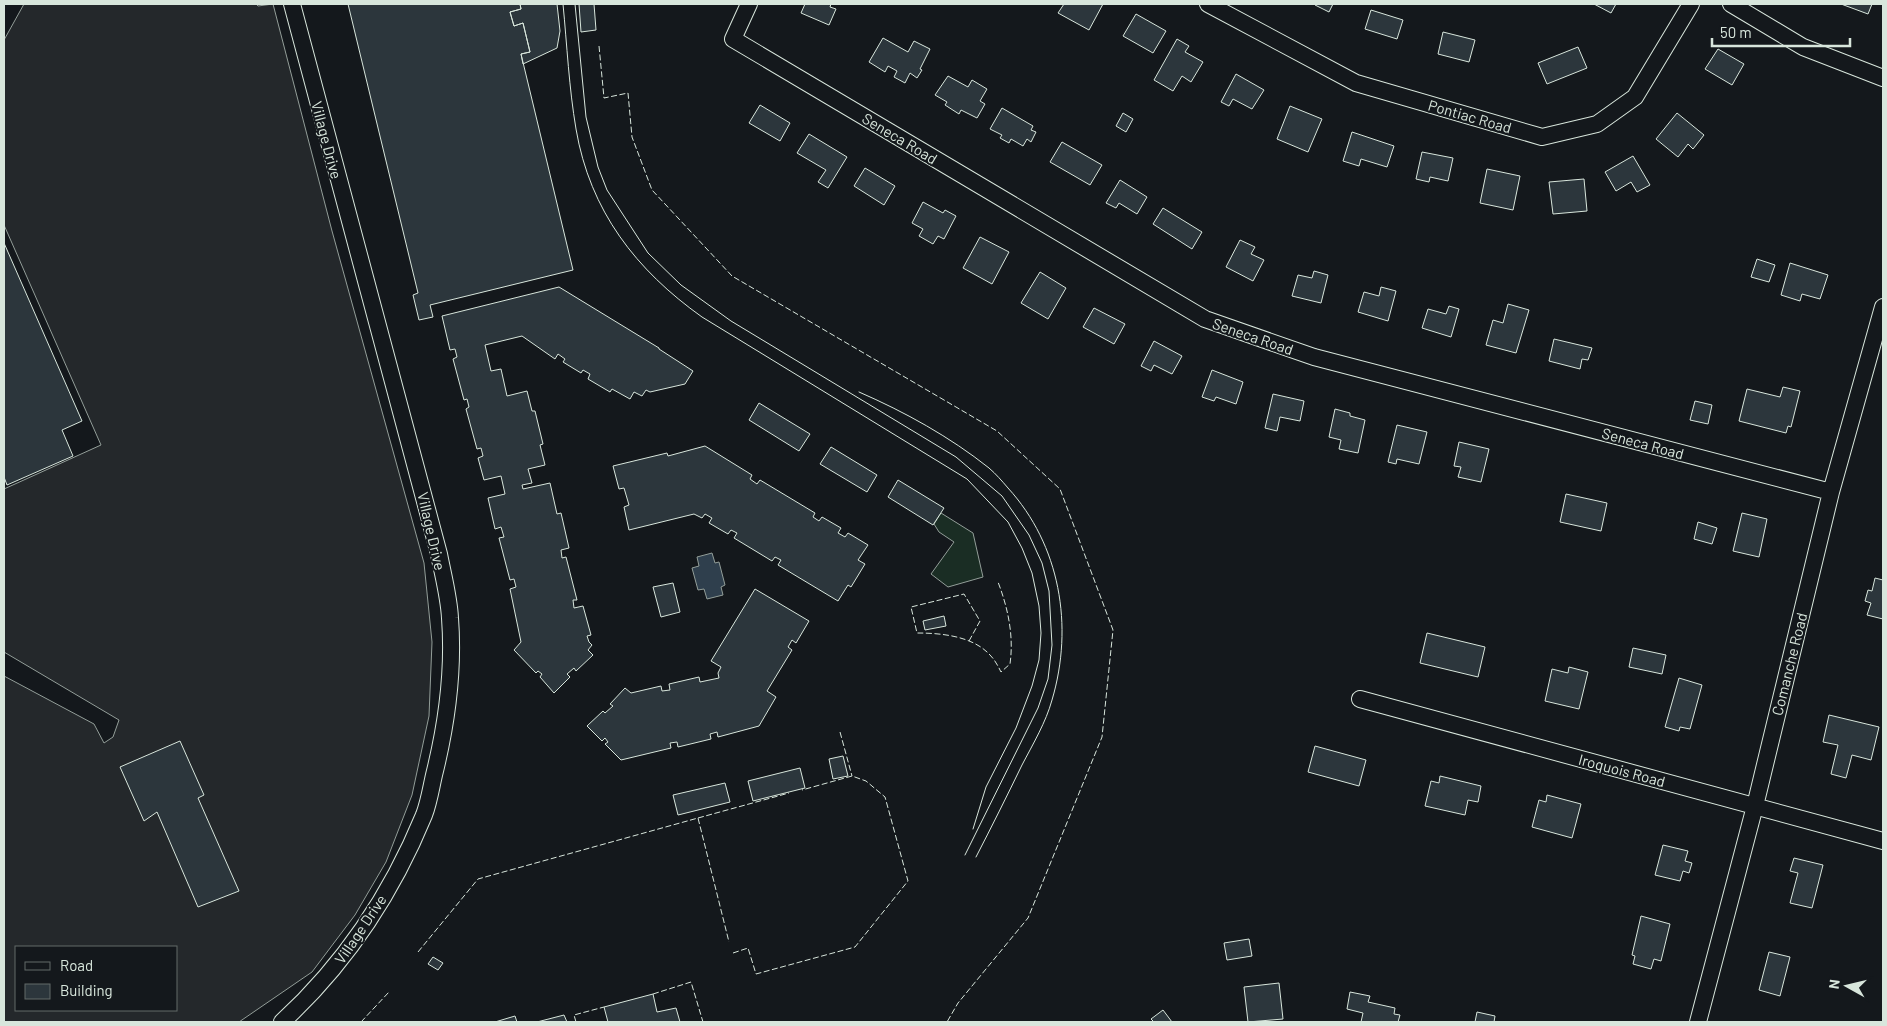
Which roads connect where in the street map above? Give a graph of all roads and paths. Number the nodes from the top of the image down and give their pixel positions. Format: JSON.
{"nodes":[{"id":1,"x":749,"y":4,"type":"edge"},
{"id":2,"x":1208,"y":4,"type":"edge"},
{"id":3,"x":1691,"y":4,"type":"edge"},
{"id":4,"x":1731,"y":4,"type":"edge"},
{"id":5,"x":291,"y":5,"type":"edge"},
{"id":6,"x":1883,"y":78,"type":"edge"},
{"id":7,"x":1883,"y":307,"type":"edge"},
{"id":8,"x":1831,"y":492,"type":"junction"},
{"id":9,"x":1360,"y":699,"type":"dead end"},
{"id":10,"x":1754,"y":806,"type":"junction"},
{"id":11,"x":1883,"y":841,"type":"edge"},
{"id":12,"x":282,"y":1022,"type":"edge"},
{"id":13,"x":1698,"y":1022,"type":"edge"}],
"edges":[{"from":1,"to":8,"type":"street","name":"Seneca Road"},
{"from":2,"to":3,"type":"street","name":"Pontiac Road"},
{"from":4,"to":6,"type":"street"},
{"from":5,"to":12,"type":"street","name":"Village Drive"},
{"from":7,"to":8,"type":"street","name":"Comanche Road"},
{"from":8,"to":10,"type":"street","name":"Comanche Road"},
{"from":9,"to":10,"type":"street","name":"Iroquois Road"},
{"from":10,"to":11,"type":"street","name":"Iroquois Road"},
{"from":10,"to":13,"type":"street","name":"Comanche Road"}]}
